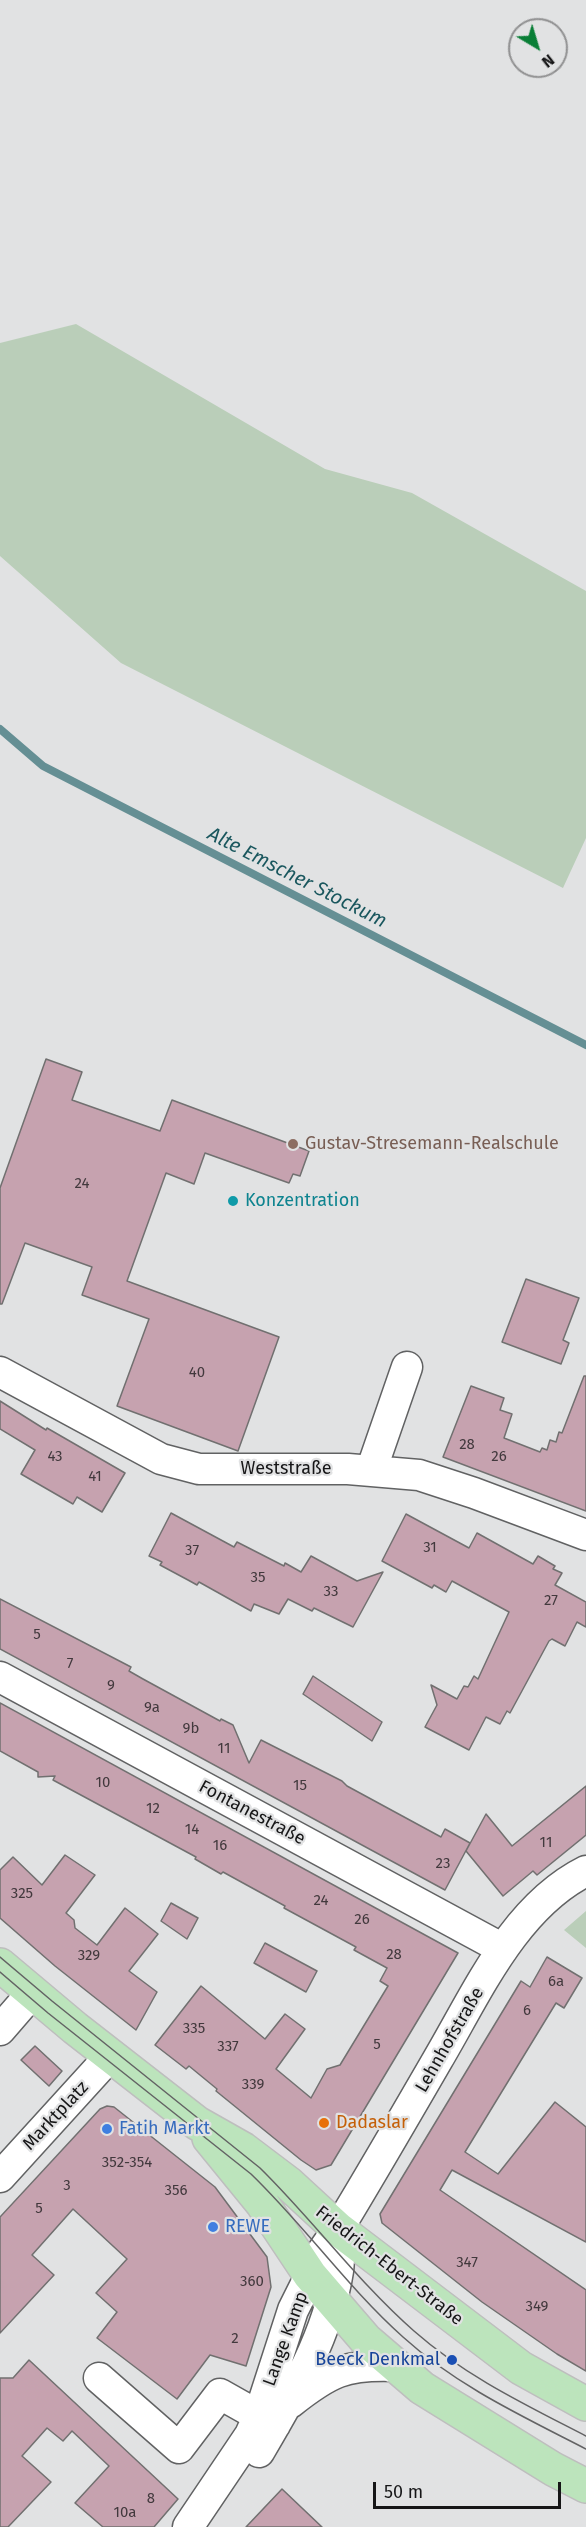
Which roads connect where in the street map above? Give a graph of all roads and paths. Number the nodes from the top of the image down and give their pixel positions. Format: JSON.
{"nodes":[{"id":1,"x":407,"y":1367,"type":"dead end"},
{"id":2,"x":0,"y":1372,"type":"edge"},
{"id":3,"x":371,"y":1471,"type":"junction"},
{"id":4,"x":586,"y":1535,"type":"edge"},
{"id":5,"x":0,"y":1677,"type":"edge"},
{"id":6,"x":586,"y":1871,"type":"edge"},
{"id":7,"x":503,"y":1949,"type":"junction"},
{"id":8,"x":0,"y":1965,"type":"edge"},
{"id":9,"x":32,"y":1993,"type":"junction"},
{"id":10,"x":0,"y":2030,"type":"edge"},
{"id":11,"x":111,"y":2055,"type":"junction"},
{"id":12,"x":197,"y":2123,"type":"junction"},
{"id":13,"x":0,"y":2177,"type":"edge"},
{"id":14,"x":338,"y":2229,"type":"junction"},
{"id":15,"x":310,"y":2274,"type":"junction"},
{"id":16,"x":331,"y":2301,"type":"junction"},
{"id":17,"x":395,"y":2366,"type":"junction"},
{"id":18,"x":99,"y":2378,"type":"dead end"},
{"id":19,"x":586,"y":2404,"type":"edge"},
{"id":20,"x":274,"y":2415,"type":"junction"},
{"id":21,"x":586,"y":2486,"type":"edge"},
{"id":22,"x":188,"y":2527,"type":"edge"}],
"edges":[{"from":1,"to":3,"type":"street"},
{"from":2,"to":3,"type":"street","name":"Weststraße"},
{"from":3,"to":4,"type":"street","name":"Weststraße"},
{"from":5,"to":7,"type":"street","name":"Fontanestraße"},
{"from":6,"to":7,"type":"street","name":"Lehnhofstraße"},
{"from":7,"to":14,"type":"street","name":"Lehnhofstraße"},
{"from":8,"to":9,"type":"main road","name":"Friedrich-Ebert-Straße"},
{"from":9,"to":10,"type":"street"},
{"from":9,"to":11,"type":"main road","name":"Friedrich-Ebert-Straße"},
{"from":11,"to":12,"type":"main road","name":"Friedrich-Ebert-Straße"},
{"from":11,"to":13,"type":"street","name":"Marktplatz"},
{"from":12,"to":14,"type":"main road","name":"Friedrich-Ebert-Straße"},
{"from":12,"to":15,"type":"main road","name":"Friedrich-Ebert-Straße"},
{"from":14,"to":15,"type":"street","name":"Lange Kamp"},
{"from":14,"to":16,"type":"street","name":"Lange Kamp"},
{"from":14,"to":19,"type":"main road","name":"Friedrich-Ebert-Straße"},
{"from":15,"to":16,"type":"main road","name":"Friedrich-Ebert-Straße"},
{"from":15,"to":20,"type":"street","name":"Lange Kamp"},
{"from":16,"to":17,"type":"main road","name":"Friedrich-Ebert-Straße"},
{"from":16,"to":20,"type":"street","name":"Lange Kamp"},
{"from":17,"to":20,"type":"street"},
{"from":17,"to":21,"type":"main road","name":"Friedrich-Ebert-Straße"},
{"from":18,"to":20,"type":"street"},
{"from":20,"to":22,"type":"street","name":"Lange Kamp"}]}
